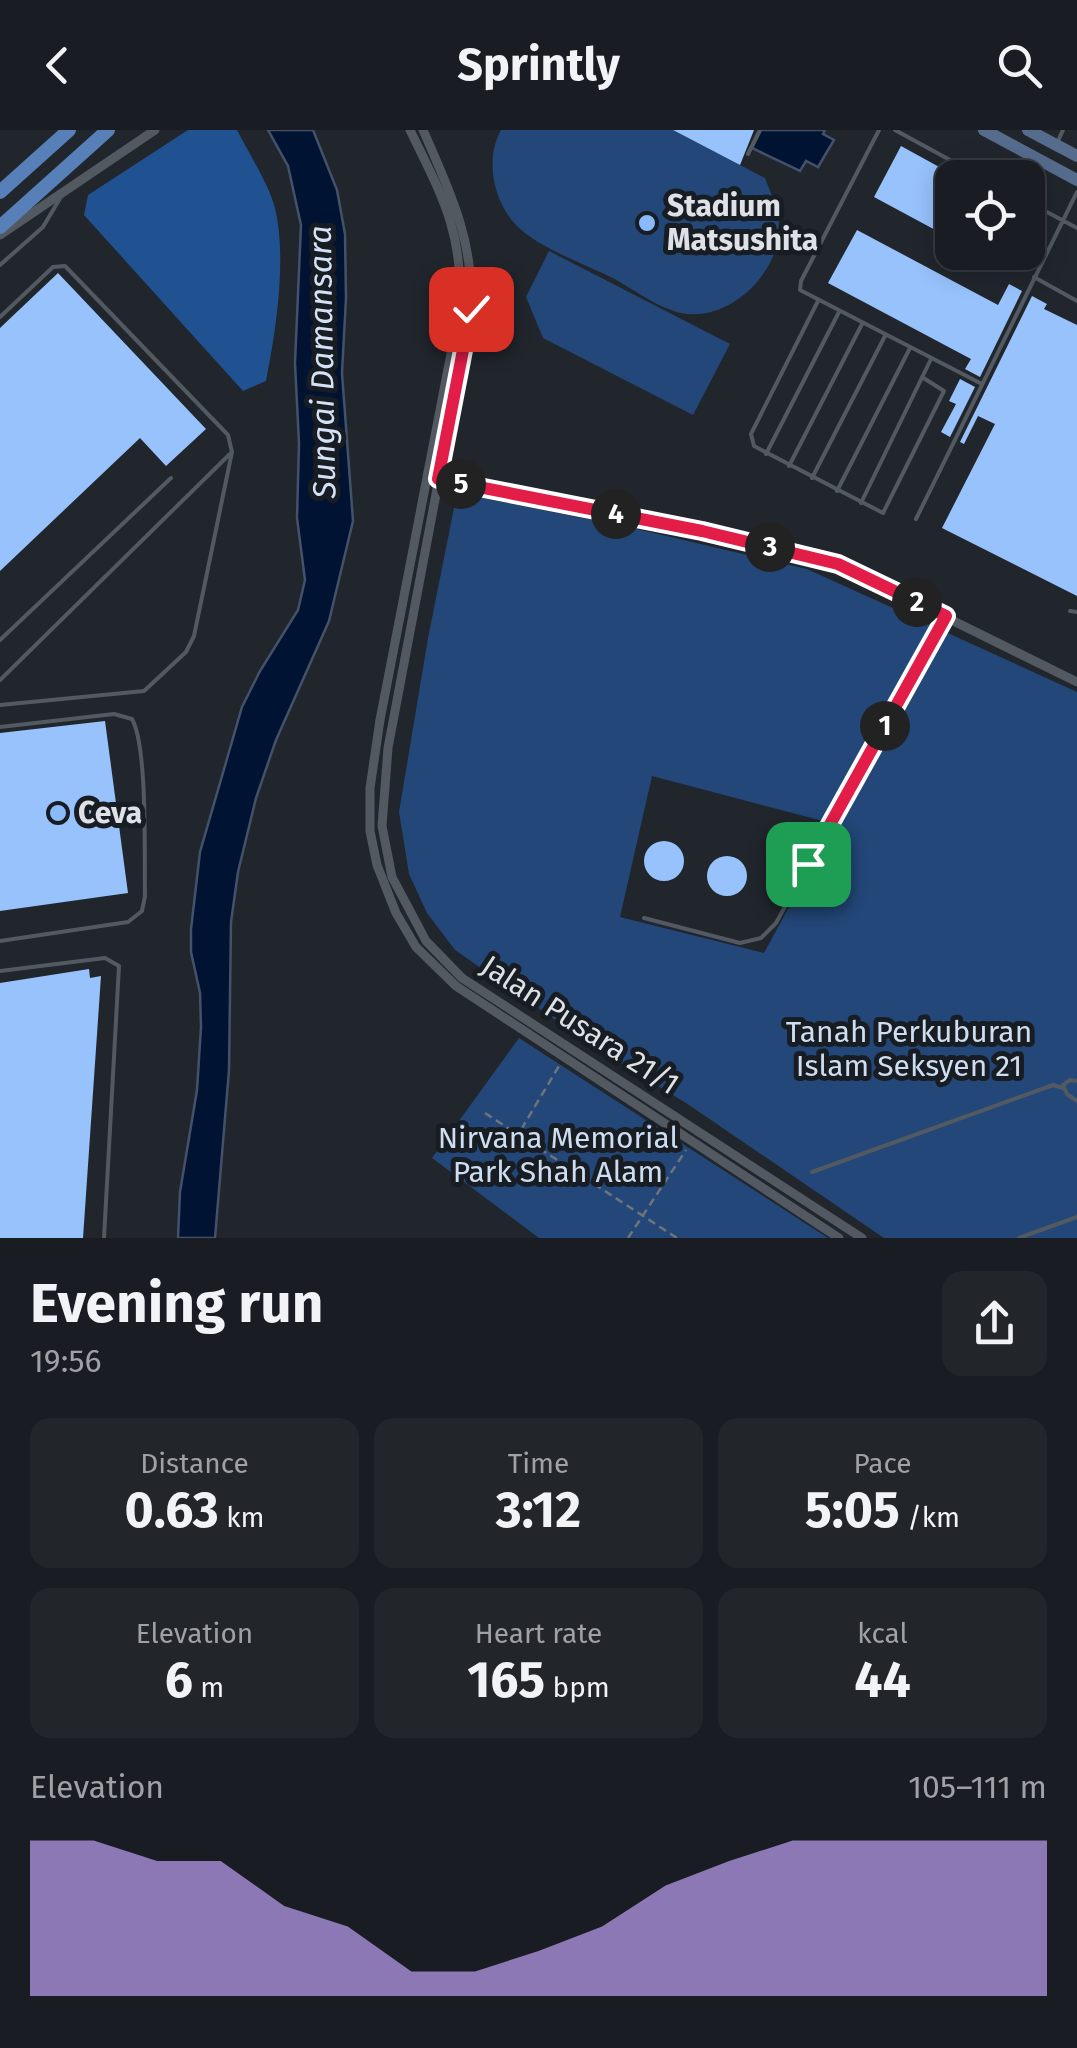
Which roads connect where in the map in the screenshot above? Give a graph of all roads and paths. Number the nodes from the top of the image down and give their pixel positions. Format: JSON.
{"nodes":[{"id":1,"x":69,"y":130,"type":"edge"},
{"id":2,"x":108,"y":130,"type":"edge"},
{"id":3,"x":155,"y":130,"type":"edge"},
{"id":4,"x":410,"y":130,"type":"edge"},
{"id":5,"x":423,"y":130,"type":"edge"},
{"id":6,"x":760,"y":130,"type":"edge"},
{"id":7,"x":880,"y":130,"type":"edge"},
{"id":8,"x":896,"y":130,"type":"edge"},
{"id":9,"x":984,"y":130,"type":"edge"},
{"id":10,"x":1028,"y":130,"type":"edge"},
{"id":11,"x":1063,"y":130,"type":"edge"},
{"id":12,"x":1056,"y":145,"type":"junction"},
{"id":13,"x":748,"y":154,"type":"dead end"},
{"id":14,"x":1077,"y":156,"type":"edge"},
{"id":15,"x":950,"y":160,"type":"edge"},
{"id":16,"x":1077,"y":180,"type":"edge"},
{"id":17,"x":64,"y":191,"type":"junction"},
{"id":18,"x":0,"y":192,"type":"edge"},
{"id":19,"x":1077,"y":192,"type":"edge"},
{"id":20,"x":1045,"y":212,"type":"edge"},
{"id":21,"x":1062,"y":221,"type":"junction"},
{"id":22,"x":0,"y":226,"type":"edge"},
{"id":23,"x":1077,"y":228,"type":"edge"},
{"id":24,"x":0,"y":235,"type":"edge"},
{"id":25,"x":0,"y":265,"type":"edge"},
{"id":26,"x":1034,"y":277,"type":"junction"},
{"id":27,"x":818,"y":301,"type":"junction"},
{"id":28,"x":1077,"y":301,"type":"edge"},
{"id":29,"x":839,"y":312,"type":"junction"},
{"id":30,"x":0,"y":318,"type":"edge"},
{"id":31,"x":862,"y":324,"type":"junction"},
{"id":32,"x":886,"y":336,"type":"junction"},
{"id":33,"x":910,"y":348,"type":"junction"},
{"id":34,"x":931,"y":359,"type":"junction"},
{"id":35,"x":922,"y":377,"type":"junction"},
{"id":36,"x":982,"y":384,"type":"junction"},
{"id":37,"x":232,"y":452,"type":"junction"},
{"id":38,"x":766,"y":454,"type":"junction"},
{"id":39,"x":789,"y":466,"type":"junction"},
{"id":40,"x":171,"y":478,"type":"dead end"},
{"id":41,"x":432,"y":478,"type":"junction"},
{"id":42,"x":812,"y":478,"type":"junction"},
{"id":43,"x":837,"y":491,"type":"junction"},
{"id":44,"x":860,"y":504,"type":"junction"},
{"id":45,"x":916,"y":518,"type":"dead end"},
{"id":46,"x":1070,"y":611,"type":"dead end"},
{"id":47,"x":1077,"y":612,"type":"edge"},
{"id":48,"x":946,"y":616,"type":"junction"},
{"id":49,"x":0,"y":640,"type":"edge"},
{"id":50,"x":0,"y":680,"type":"edge"},
{"id":51,"x":1077,"y":682,"type":"edge"},
{"id":52,"x":0,"y":705,"type":"edge"},
{"id":53,"x":0,"y":727,"type":"edge"},
{"id":54,"x":644,"y":918,"type":"dead end"},
{"id":55,"x":0,"y":940,"type":"edge"},
{"id":56,"x":0,"y":970,"type":"edge"},
{"id":57,"x":565,"y":1056,"type":"junction"},
{"id":58,"x":1077,"y":1082,"type":"edge"},
{"id":59,"x":1063,"y":1088,"type":"junction"},
{"id":60,"x":1077,"y":1101,"type":"edge"},
{"id":61,"x":485,"y":1113,"type":"dead end"},
{"id":62,"x":518,"y":1134,"type":"junction"},
{"id":63,"x":692,"y":1141,"type":"junction"},
{"id":64,"x":812,"y":1172,"type":"dead end"},
{"id":65,"x":488,"y":1185,"type":"dead end"},
{"id":66,"x":642,"y":1216,"type":"junction"},
{"id":67,"x":1077,"y":1217,"type":"edge"},
{"id":68,"x":104,"y":1238,"type":"edge"},
{"id":69,"x":628,"y":1238,"type":"edge"},
{"id":70,"x":677,"y":1238,"type":"edge"},
{"id":71,"x":838,"y":1238,"type":"edge"},
{"id":72,"x":862,"y":1238,"type":"edge"},
{"id":73,"x":1020,"y":1238,"type":"edge"}],
"edges":[{"from":1,"to":18,"type":"main road"},
{"from":2,"to":22,"type":"main road"},
{"from":3,"to":17,"type":"street"},
{"from":4,"to":41,"type":"street","name":"Jalan Pusara 21/1"},
{"from":5,"to":41,"type":"street","name":"Jalan Pusara 21/1"},
{"from":6,"to":13,"type":"lane"},
{"from":7,"to":27,"type":"lane"},
{"from":8,"to":15,"type":"lane"},
{"from":9,"to":16,"type":"main road"},
{"from":10,"to":12,"type":"main road"},
{"from":11,"to":12,"type":"lane"},
{"from":12,"to":14,"type":"main road"},
{"from":17,"to":24,"type":"street"},
{"from":17,"to":25,"type":"lane"},
{"from":19,"to":21,"type":"lane"},
{"from":20,"to":21,"type":"lane"},
{"from":21,"to":23,"type":"lane"},
{"from":21,"to":26,"type":"lane"},
{"from":26,"to":28,"type":"lane"},
{"from":26,"to":36,"type":"lane"},
{"from":27,"to":29,"type":"lane"},
{"from":27,"to":38,"type":"lane"},
{"from":29,"to":31,"type":"lane"},
{"from":29,"to":38,"type":"lane"},
{"from":30,"to":37,"type":"lane"},
{"from":31,"to":32,"type":"lane"},
{"from":31,"to":39,"type":"lane"},
{"from":32,"to":33,"type":"lane"},
{"from":32,"to":42,"type":"lane"},
{"from":33,"to":34,"type":"lane"},
{"from":33,"to":43,"type":"lane"},
{"from":34,"to":35,"type":"lane"},
{"from":34,"to":36,"type":"lane"},
{"from":35,"to":44,"type":"lane"},
{"from":35,"to":44,"type":"lane"},
{"from":36,"to":45,"type":"lane"},
{"from":37,"to":50,"type":"lane"},
{"from":37,"to":52,"type":"lane"},
{"from":38,"to":39,"type":"lane"},
{"from":39,"to":42,"type":"lane"},
{"from":40,"to":49,"type":"lane"},
{"from":41,"to":48,"type":"street"},
{"from":41,"to":57,"type":"street","name":"Jalan Pusara 21/1"},
{"from":41,"to":72,"type":"street","name":"Jalan Pusara 21/1"},
{"from":42,"to":43,"type":"lane"},
{"from":43,"to":44,"type":"lane"},
{"from":46,"to":47,"type":"lane"},
{"from":48,"to":51,"type":"street"},
{"from":48,"to":54,"type":"lane"},
{"from":53,"to":55,"type":"lane"},
{"from":56,"to":68,"type":"lane"},
{"from":57,"to":62,"type":"path"},
{"from":57,"to":63,"type":"street","name":"Jalan Pusara 21/1"},
{"from":58,"to":59,"type":"lane"},
{"from":59,"to":60,"type":"lane"},
{"from":59,"to":64,"type":"lane"},
{"from":61,"to":62,"type":"path"},
{"from":62,"to":65,"type":"path"},
{"from":62,"to":66,"type":"path"},
{"from":63,"to":66,"type":"path"},
{"from":63,"to":71,"type":"street","name":"Jalan Pusara 21/1"},
{"from":66,"to":69,"type":"path"},
{"from":66,"to":70,"type":"path"},
{"from":67,"to":73,"type":"lane"}]}
